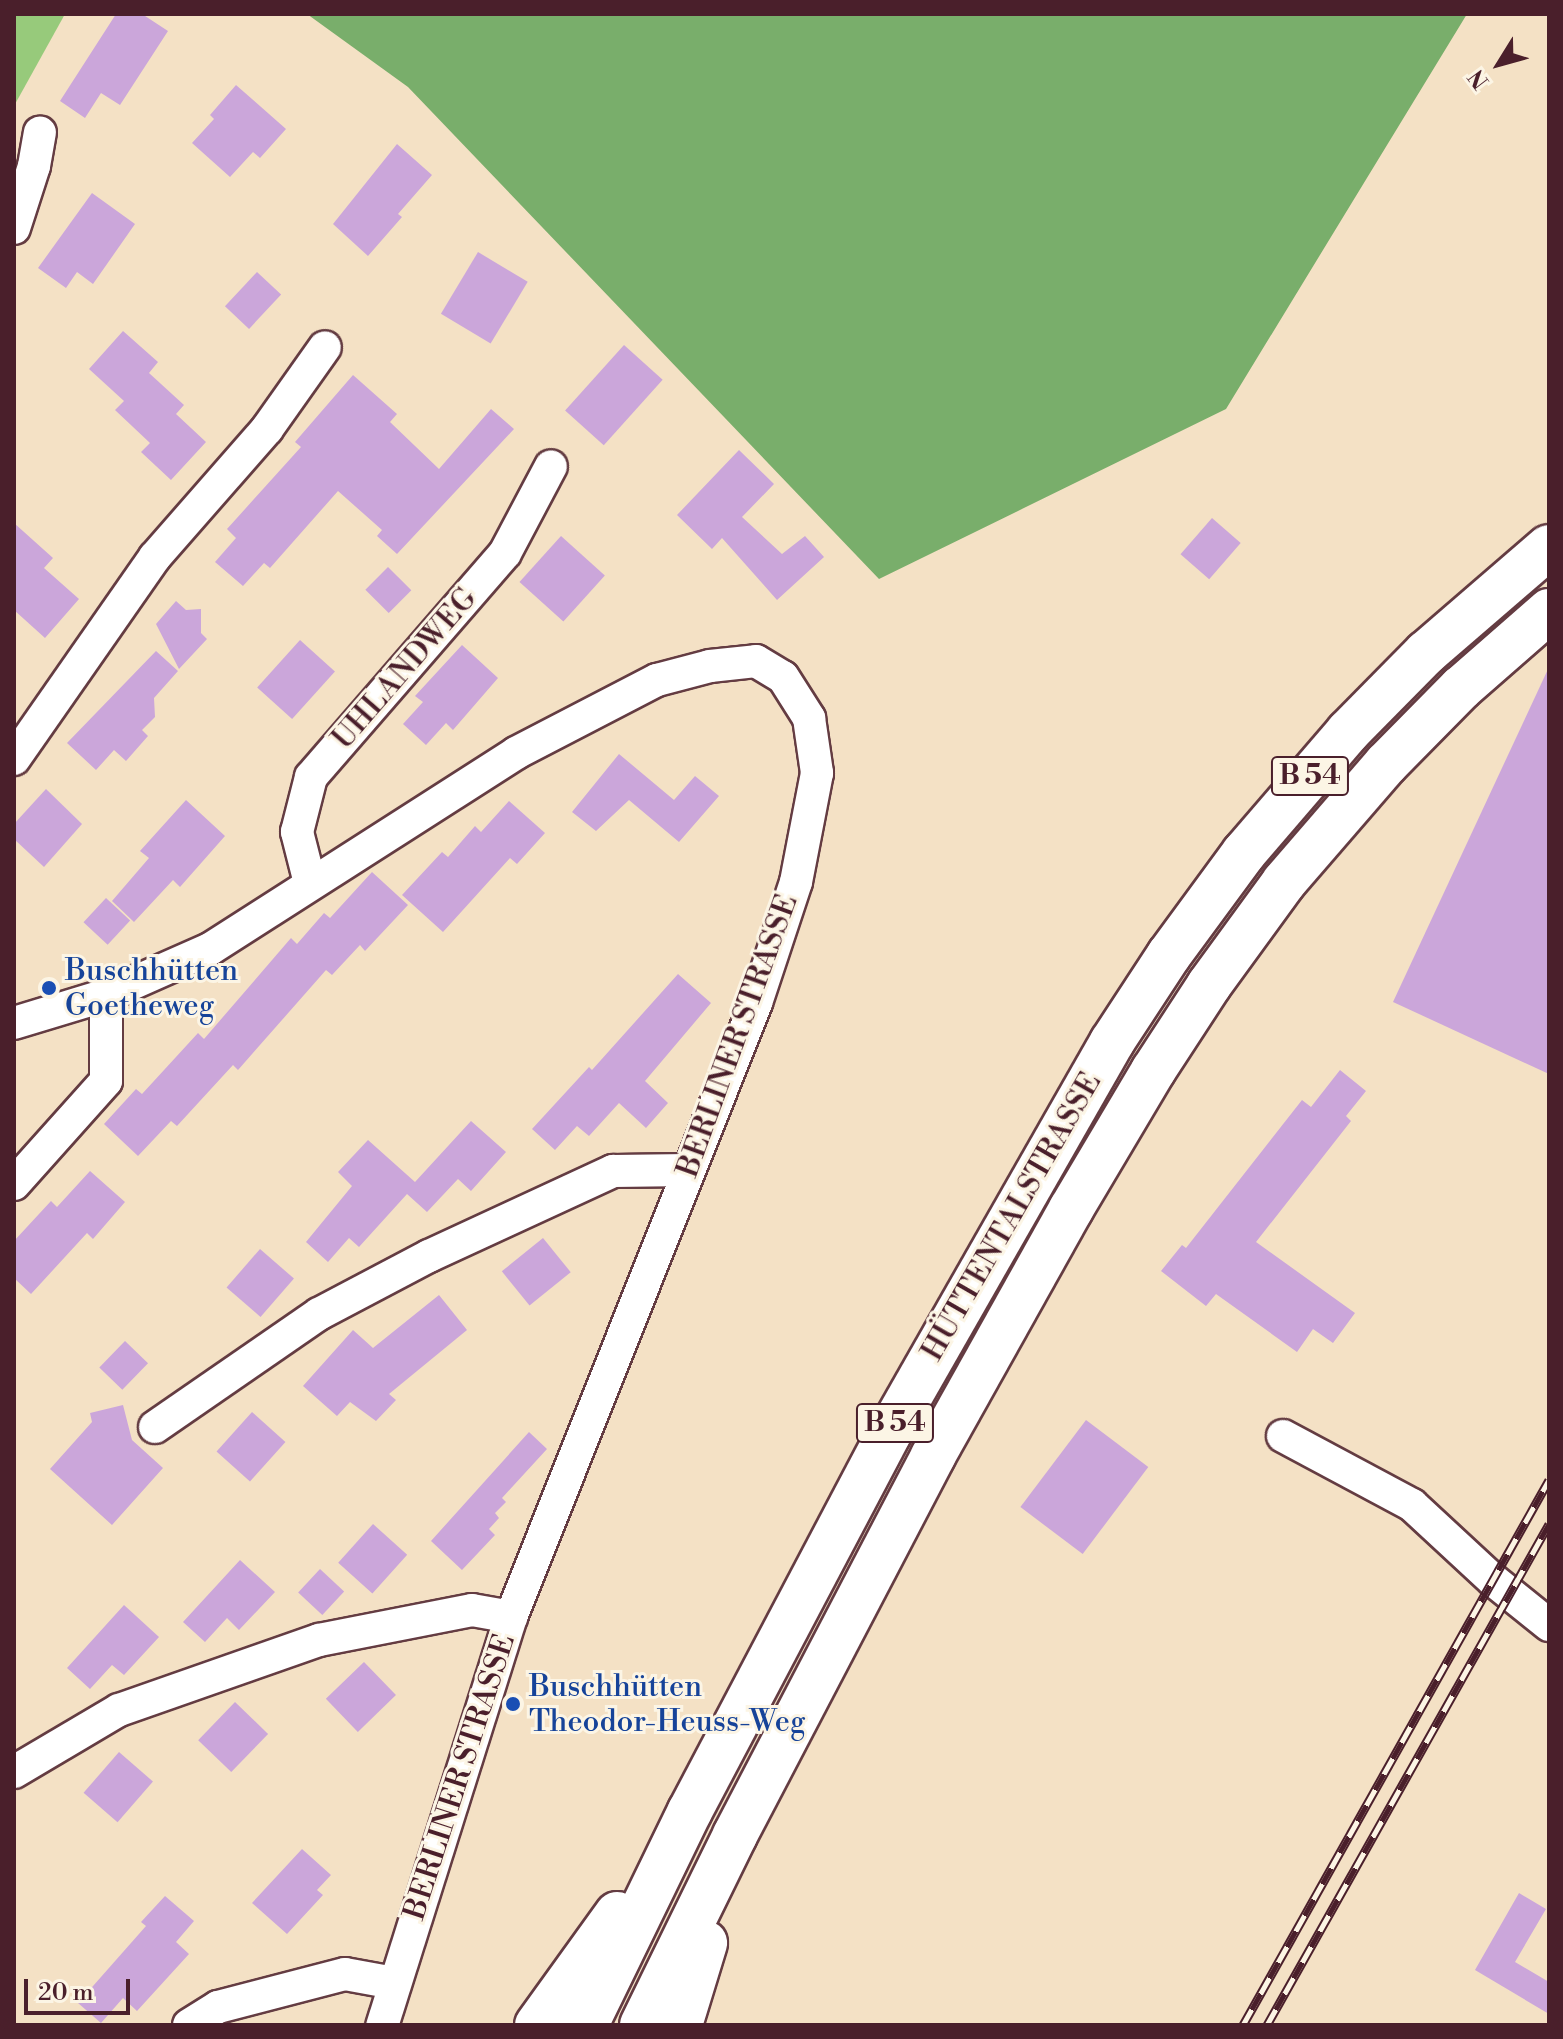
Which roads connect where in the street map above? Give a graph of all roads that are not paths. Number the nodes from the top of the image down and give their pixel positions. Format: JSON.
{"nodes":[{"id":1,"x":40,"y":133,"type":"dead end"},
{"id":2,"x":14,"y":228,"type":"edge"},
{"id":3,"x":325,"y":347,"type":"dead end"},
{"id":4,"x":551,"y":466,"type":"dead end"},
{"id":5,"x":1549,"y":547,"type":"edge"},
{"id":6,"x":1549,"y":611,"type":"edge"},
{"id":7,"x":14,"y":759,"type":"edge"},
{"id":8,"x":310,"y":883,"type":"junction"},
{"id":9,"x":106,"y":995,"type":"junction"},
{"id":10,"x":14,"y":1023,"type":"edge"},
{"id":11,"x":689,"y":1170,"type":"junction"},
{"id":12,"x":14,"y":1184,"type":"edge"},
{"id":13,"x":155,"y":1427,"type":"dead end"},
{"id":14,"x":1283,"y":1436,"type":"dead end"},
{"id":15,"x":511,"y":1617,"type":"junction"},
{"id":16,"x":1549,"y":1625,"type":"edge"},
{"id":17,"x":14,"y":1772,"type":"edge"},
{"id":18,"x":690,"y":1811,"type":"junction"},
{"id":19,"x":735,"y":1835,"type":"junction"},
{"id":20,"x":394,"y":1983,"type":"junction"},
{"id":21,"x":189,"y":2025,"type":"edge"},
{"id":22,"x":382,"y":2025,"type":"edge"},
{"id":23,"x":537,"y":2025,"type":"edge"},
{"id":24,"x":586,"y":2025,"type":"edge"},
{"id":25,"x":642,"y":2025,"type":"edge"},
{"id":26,"x":680,"y":2025,"type":"edge"}],
"edges":[{"from":1,"to":2,"type":"street"},
{"from":3,"to":7,"type":"street"},
{"from":4,"to":8,"type":"street","name":"UHLANDWEG"},
{"from":5,"to":18,"type":"highway","name":"HÜTTENTALSTRASSE","number":"B 54"},
{"from":6,"to":19,"type":"highway","name":"HÜTTENTALSTRASSE","number":"B 54"},
{"from":8,"to":9,"type":"street","name":"BERLINER STRASSE"},
{"from":8,"to":11,"type":"street","name":"BERLINER STRASSE"},
{"from":9,"to":10,"type":"street","name":"BERLINER STRASSE"},
{"from":9,"to":12,"type":"street"},
{"from":11,"to":13,"type":"street"},
{"from":11,"to":15,"type":"street","name":"BERLINER STRASSE"},
{"from":14,"to":16,"type":"street"},
{"from":15,"to":17,"type":"street"},
{"from":15,"to":20,"type":"street","name":"BERLINER STRASSE"},
{"from":18,"to":23,"type":"highway"},
{"from":18,"to":24,"type":"highway","name":"HÜTTENTALSTRASSE","number":"B 54"},
{"from":19,"to":25,"type":"highway","name":"HÜTTENTALSTRASSE","number":"B 54"},
{"from":19,"to":26,"type":"highway"},
{"from":20,"to":21,"type":"street"},
{"from":20,"to":22,"type":"street","name":"BERLINER STRASSE"}]}
